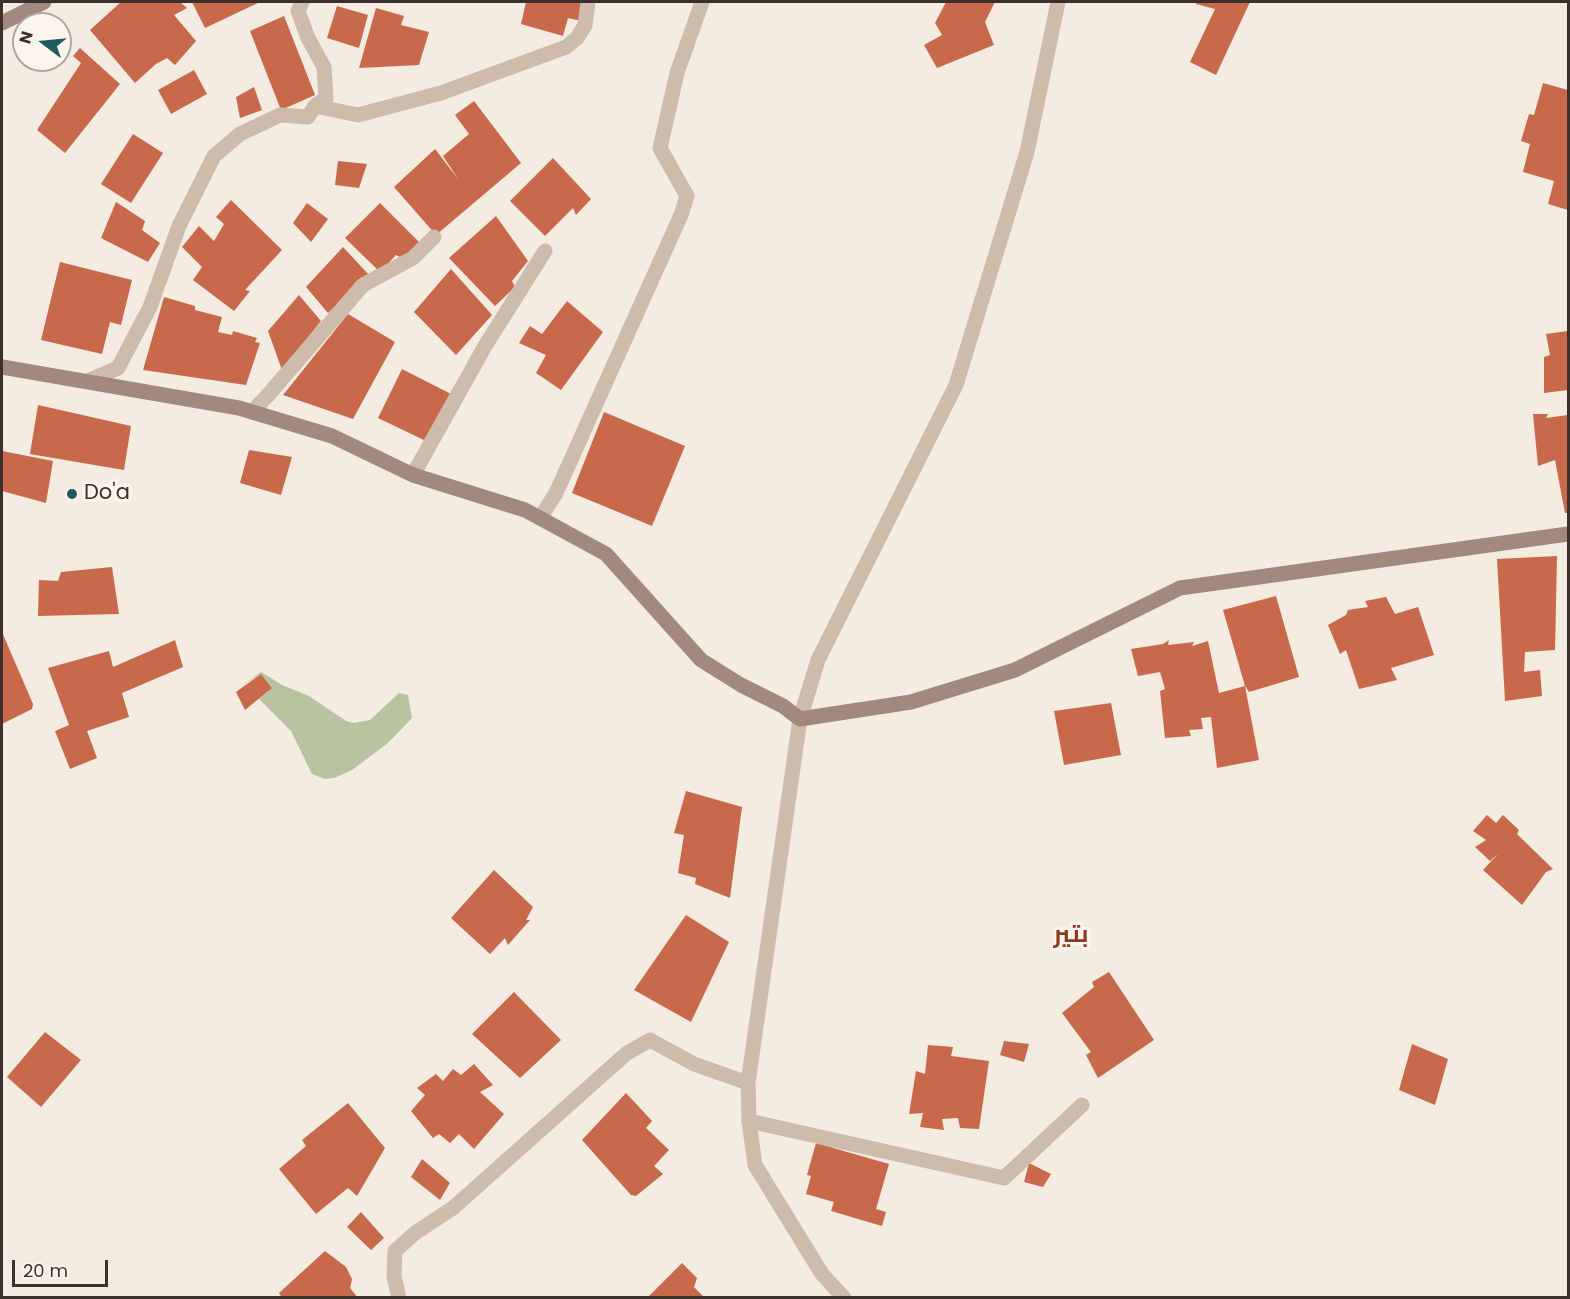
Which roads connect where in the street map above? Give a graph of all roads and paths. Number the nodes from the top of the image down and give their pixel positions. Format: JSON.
{"nodes":[{"id":1,"x":44,"y":2,"type":"edge"},
{"id":2,"x":302,"y":2,"type":"edge"},
{"id":3,"x":588,"y":2,"type":"edge"},
{"id":4,"x":702,"y":2,"type":"edge"},
{"id":5,"x":1058,"y":2,"type":"edge"},
{"id":6,"x":2,"y":23,"type":"edge"},
{"id":7,"x":315,"y":106,"type":"junction"},
{"id":8,"x":434,"y":237,"type":"dead end"},
{"id":9,"x":545,"y":251,"type":"dead end"},
{"id":10,"x":2,"y":367,"type":"edge"},
{"id":11,"x":90,"y":380,"type":"junction"},
{"id":12,"x":252,"y":412,"type":"junction"},
{"id":13,"x":414,"y":475,"type":"junction"},
{"id":14,"x":540,"y":518,"type":"junction"},
{"id":15,"x":1569,"y":534,"type":"edge"},
{"id":16,"x":800,"y":719,"type":"junction"},
{"id":17,"x":748,"y":1083,"type":"junction"},
{"id":18,"x":1082,"y":1105,"type":"dead end"},
{"id":19,"x":749,"y":1122,"type":"junction"},
{"id":20,"x":399,"y":1298,"type":"edge"},
{"id":21,"x":844,"y":1298,"type":"edge"}],
"edges":[{"from":1,"to":6,"type":"street"},
{"from":2,"to":7,"type":"street"},
{"from":3,"to":7,"type":"street"},
{"from":4,"to":14,"type":"street"},
{"from":5,"to":16,"type":"street"},
{"from":7,"to":11,"type":"street"},
{"from":8,"to":12,"type":"street"},
{"from":9,"to":13,"type":"street"},
{"from":10,"to":11,"type":"street"},
{"from":11,"to":12,"type":"street"},
{"from":12,"to":13,"type":"street"},
{"from":13,"to":14,"type":"street"},
{"from":14,"to":16,"type":"street"},
{"from":15,"to":16,"type":"street"},
{"from":16,"to":17,"type":"street"},
{"from":17,"to":19,"type":"street"},
{"from":17,"to":20,"type":"street"},
{"from":18,"to":19,"type":"street"},
{"from":19,"to":21,"type":"street"}]}
